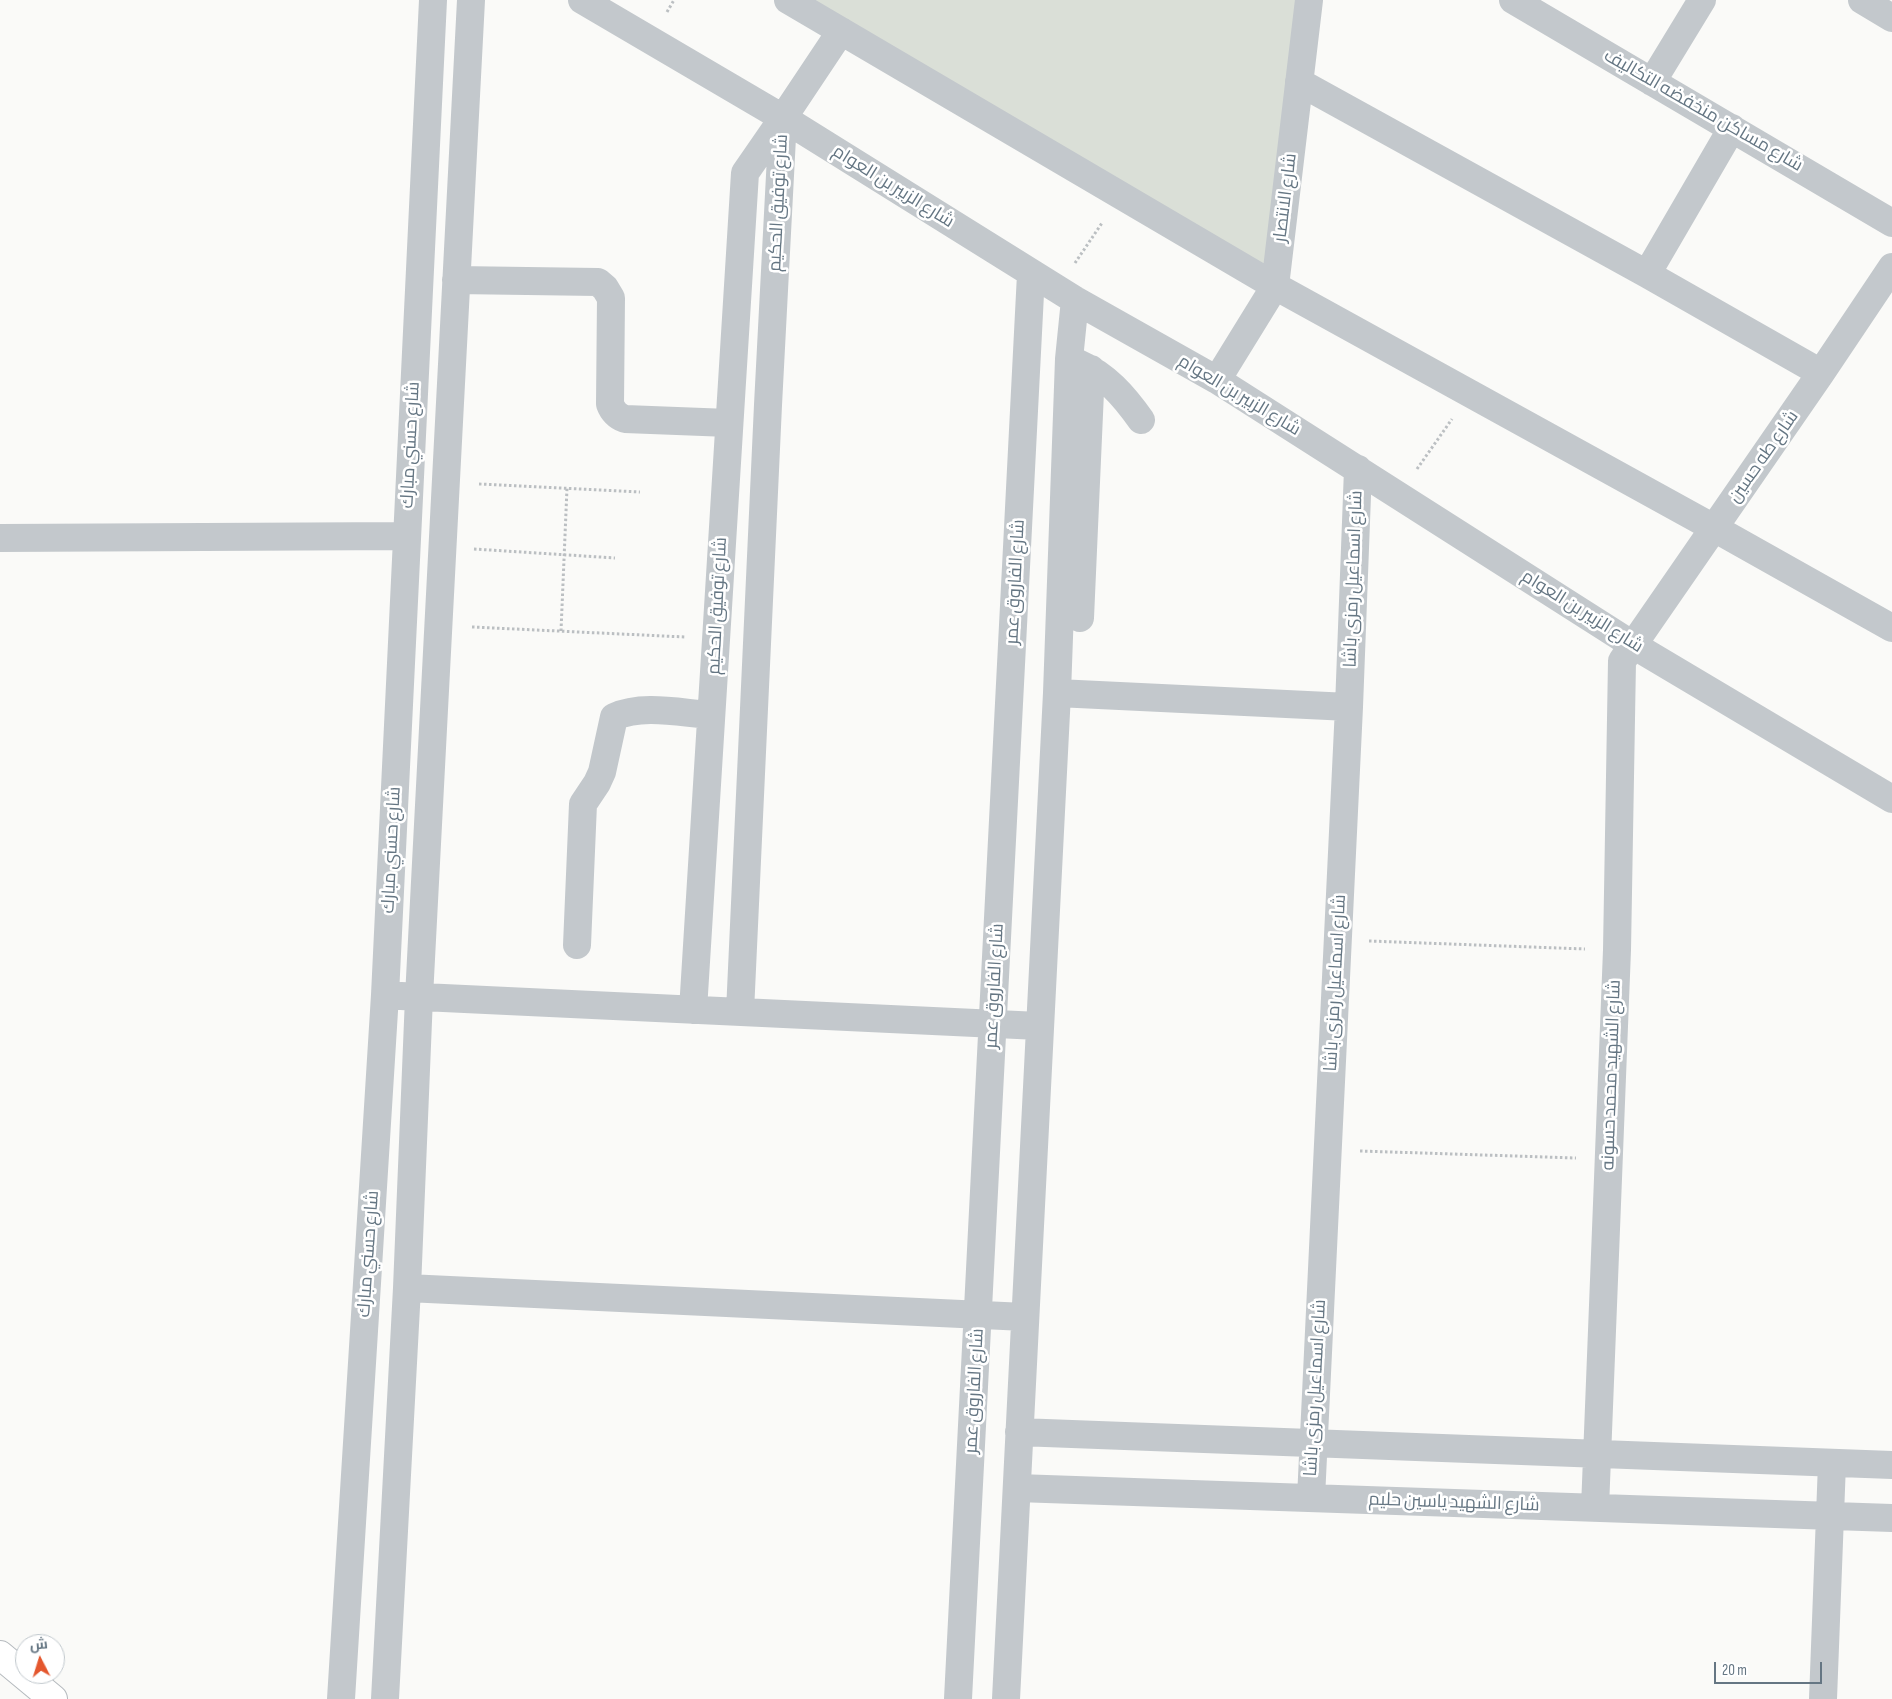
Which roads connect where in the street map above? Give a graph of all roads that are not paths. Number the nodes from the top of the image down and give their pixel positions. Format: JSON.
{"nodes":[{"id":1,"x":433,"y":0,"type":"edge"},
{"id":2,"x":471,"y":0,"type":"edge"},
{"id":3,"x":582,"y":0,"type":"edge"},
{"id":4,"x":788,"y":0,"type":"edge"},
{"id":5,"x":1309,"y":0,"type":"edge"},
{"id":6,"x":1513,"y":0,"type":"edge"},
{"id":7,"x":1702,"y":0,"type":"edge"},
{"id":8,"x":1862,"y":0,"type":"edge"},
{"id":9,"x":1892,"y":18,"type":"edge"},
{"id":10,"x":841,"y":31,"type":"junction"},
{"id":11,"x":1299,"y":82,"type":"junction"},
{"id":12,"x":1652,"y":82,"type":"junction"},
{"id":13,"x":784,"y":118,"type":"junction"},
{"id":14,"x":1732,"y":128,"type":"junction"},
{"id":15,"x":1892,"y":223,"type":"edge"},
{"id":16,"x":1892,"y":267,"type":"edge"},
{"id":17,"x":1031,"y":274,"type":"junction"},
{"id":18,"x":1647,"y":274,"type":"junction"},
{"id":19,"x":456,"y":280,"type":"junction"},
{"id":20,"x":1275,"y":286,"type":"junction"},
{"id":21,"x":1066,"y":295,"type":"junction"},
{"id":22,"x":1080,"y":364,"type":"junction"},
{"id":23,"x":1821,"y":373,"type":"junction"},
{"id":24,"x":1217,"y":380,"type":"junction"},
{"id":25,"x":768,"y":405,"type":"junction"},
{"id":26,"x":729,"y":412,"type":"junction"},
{"id":27,"x":1141,"y":420,"type":"dead end"},
{"id":28,"x":1358,"y":469,"type":"junction"},
{"id":29,"x":1714,"y":528,"type":"junction"},
{"id":30,"x":407,"y":536,"type":"junction"},
{"id":31,"x":0,"y":538,"type":"edge"},
{"id":32,"x":1080,"y":618,"type":"dead end"},
{"id":33,"x":1890,"y":623,"type":"edge"},
{"id":34,"x":1633,"y":645,"type":"junction"},
{"id":35,"x":1057,"y":693,"type":"junction"},
{"id":36,"x":1349,"y":707,"type":"junction"},
{"id":37,"x":711,"y":719,"type":"junction"},
{"id":38,"x":753,"y":726,"type":"junction"},
{"id":39,"x":1892,"y":799,"type":"edge"},
{"id":40,"x":577,"y":946,"type":"dead end"},
{"id":41,"x":385,"y":995,"type":"junction"},
{"id":42,"x":419,"y":997,"type":"junction"},
{"id":43,"x":693,"y":1010,"type":"junction"},
{"id":44,"x":740,"y":1012,"type":"junction"},
{"id":45,"x":993,"y":1024,"type":"junction"},
{"id":46,"x":1039,"y":1026,"type":"junction"},
{"id":47,"x":407,"y":1288,"type":"junction"},
{"id":48,"x":979,"y":1315,"type":"junction"},
{"id":49,"x":1025,"y":1317,"type":"junction"},
{"id":50,"x":1019,"y":1432,"type":"junction"},
{"id":51,"x":1313,"y":1443,"type":"junction"},
{"id":52,"x":1598,"y":1455,"type":"junction"},
{"id":53,"x":1832,"y":1463,"type":"junction"},
{"id":54,"x":1892,"y":1465,"type":"edge"},
{"id":55,"x":1017,"y":1488,"type":"junction"},
{"id":56,"x":1311,"y":1498,"type":"junction"},
{"id":57,"x":1595,"y":1508,"type":"junction"},
{"id":58,"x":1830,"y":1516,"type":"junction"},
{"id":59,"x":1892,"y":1518,"type":"edge"},
{"id":60,"x":0,"y":1655,"type":"edge"},
{"id":61,"x":52,"y":1696,"type":"edge"},
{"id":62,"x":341,"y":1699,"type":"edge"},
{"id":63,"x":385,"y":1699,"type":"edge"},
{"id":64,"x":958,"y":1699,"type":"edge"},
{"id":65,"x":1006,"y":1699,"type":"edge"},
{"id":66,"x":1823,"y":1699,"type":"edge"}],
"edges":[{"from":1,"to":30,"type":"street","name":"شارع حسني مبارك"},
{"from":2,"to":19,"type":"street","name":"شارع حسني مبارك"},
{"from":3,"to":13,"type":"street","name":"شارع الزبير بن العوام"},
{"from":4,"to":10,"type":"street"},
{"from":5,"to":11,"type":"street","name":"شارع الانتصار"},
{"from":6,"to":12,"type":"street","name":"شارع مساكن منخفضه التكاليف"},
{"from":7,"to":12,"type":"street"},
{"from":8,"to":9,"type":"street"},
{"from":10,"to":13,"type":"street"},
{"from":10,"to":20,"type":"street"},
{"from":11,"to":18,"type":"street"},
{"from":11,"to":20,"type":"street","name":"شارع الانتصار"},
{"from":12,"to":14,"type":"street","name":"شارع مساكن منخفضه التكاليف"},
{"from":13,"to":17,"type":"street","name":"شارع الزبير بن العوام"},
{"from":13,"to":25,"type":"street","name":"شارع توفيق الحكيم"},
{"from":13,"to":26,"type":"street","name":"شارع توفيق الحكيم"},
{"from":14,"to":15,"type":"street","name":"شارع مساكن منخفضه التكاليف"},
{"from":14,"to":18,"type":"street"},
{"from":16,"to":23,"type":"street","name":"شارع طه حسين"},
{"from":17,"to":21,"type":"street","name":"شارع الزبير بن العوام"},
{"from":17,"to":45,"type":"street","name":"شارع الفاروق عمر"},
{"from":18,"to":23,"type":"street"},
{"from":19,"to":26,"type":"street"},
{"from":19,"to":42,"type":"street","name":"شارع حسني مبارك"},
{"from":20,"to":24,"type":"street","name":"شارع الانتصار"},
{"from":20,"to":29,"type":"street"},
{"from":21,"to":22,"type":"street"},
{"from":21,"to":24,"type":"street","name":"شارع الزبير بن العوام"},
{"from":22,"to":27,"type":"street"},
{"from":22,"to":32,"type":"street"},
{"from":22,"to":35,"type":"street"},
{"from":23,"to":29,"type":"street","name":"شارع طه حسين"},
{"from":24,"to":28,"type":"street","name":"شارع الزبير بن العوام"},
{"from":25,"to":26,"type":"street"},
{"from":25,"to":38,"type":"street","name":"شارع توفيق الحكيم"},
{"from":26,"to":37,"type":"street","name":"شارع توفيق الحكيم"},
{"from":28,"to":34,"type":"street","name":"شارع الزبير بن العوام"},
{"from":28,"to":36,"type":"street","name":"شارع اسماعيل رمزى باشا"},
{"from":29,"to":33,"type":"street"},
{"from":29,"to":34,"type":"street","name":"شارع طه حسين"},
{"from":30,"to":31,"type":"street"},
{"from":30,"to":41,"type":"street","name":"شارع حسني مبارك"},
{"from":34,"to":39,"type":"street","name":"شارع الزبير بن العوام"},
{"from":34,"to":52,"type":"street","name":"شارع الشهيد محمد حسونه"},
{"from":35,"to":36,"type":"street"},
{"from":35,"to":46,"type":"street"},
{"from":36,"to":51,"type":"street","name":"شارع اسماعيل رمزى باشا"},
{"from":37,"to":38,"type":"street"},
{"from":37,"to":40,"type":"street"},
{"from":37,"to":43,"type":"street","name":"شارع توفيق الحكيم"},
{"from":38,"to":44,"type":"street","name":"شارع توفيق الحكيم"},
{"from":41,"to":42,"type":"street"},
{"from":41,"to":62,"type":"street","name":"شارع حسني مبارك"},
{"from":42,"to":43,"type":"street"},
{"from":42,"to":47,"type":"street","name":"شارع حسني مبارك"},
{"from":43,"to":44,"type":"street"},
{"from":44,"to":45,"type":"street"},
{"from":45,"to":46,"type":"street"},
{"from":45,"to":48,"type":"street","name":"شارع الفاروق عمر"},
{"from":46,"to":49,"type":"street"},
{"from":47,"to":48,"type":"street"},
{"from":47,"to":63,"type":"street","name":"شارع حسني مبارك"},
{"from":48,"to":49,"type":"street"},
{"from":48,"to":64,"type":"street","name":"شارع الفاروق عمر"},
{"from":49,"to":50,"type":"street"},
{"from":50,"to":51,"type":"street"},
{"from":50,"to":55,"type":"street"},
{"from":51,"to":52,"type":"street"},
{"from":51,"to":56,"type":"street","name":"شارع اسماعيل رمزى باشا"},
{"from":52,"to":53,"type":"street"},
{"from":52,"to":57,"type":"street","name":"شارع الشهيد محمد حسونه"},
{"from":53,"to":54,"type":"street"},
{"from":53,"to":58,"type":"street"},
{"from":55,"to":56,"type":"street","name":"شارع الشهيد ياسين حليم"},
{"from":55,"to":65,"type":"street"},
{"from":56,"to":57,"type":"street","name":"شارع الشهيد ياسين حليم"},
{"from":57,"to":58,"type":"street","name":"شارع الشهيد ياسين حليم"},
{"from":58,"to":59,"type":"street","name":"شارع الشهيد ياسين حليم"},
{"from":58,"to":66,"type":"street"},
{"from":60,"to":61,"type":"main road"}]}
